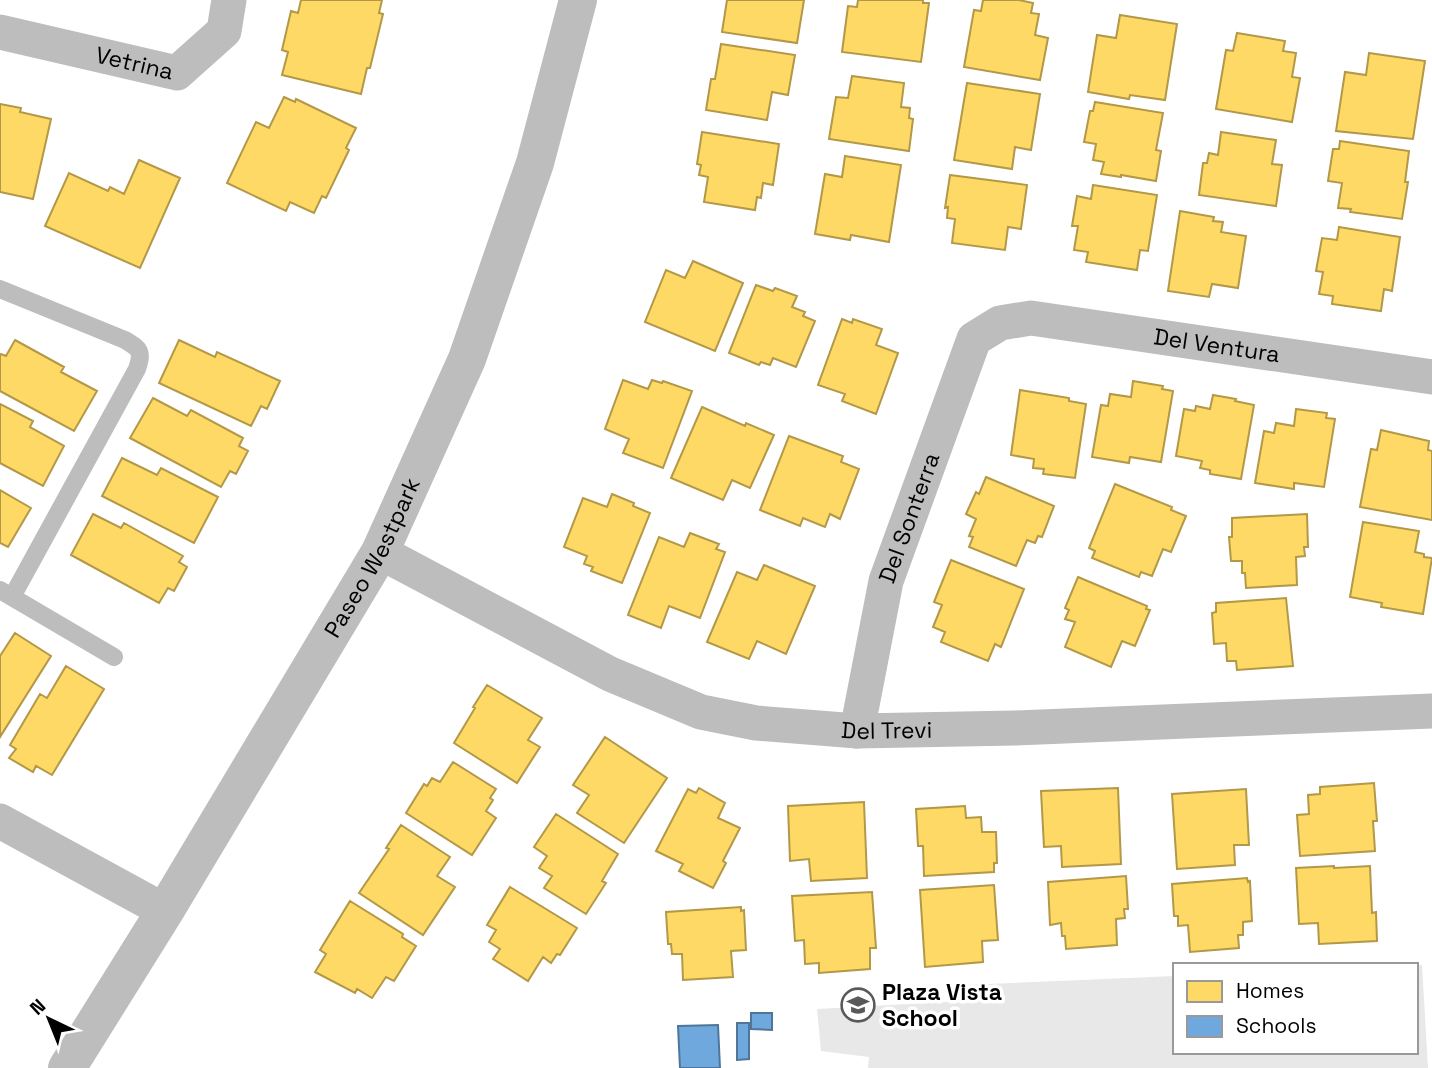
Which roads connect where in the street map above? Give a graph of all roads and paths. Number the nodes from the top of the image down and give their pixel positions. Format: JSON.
{"nodes":[{"id":1,"x":229,"y":0,"type":"edge"},
{"id":2,"x":578,"y":0,"type":"edge"},
{"id":3,"x":0,"y":32,"type":"edge"},
{"id":4,"x":0,"y":289,"type":"edge"},
{"id":5,"x":1000,"y":323,"type":"joint"},
{"id":6,"x":1432,"y":377,"type":"edge"},
{"id":7,"x":380,"y":552,"type":"junction"},
{"id":8,"x":6,"y":594,"type":"edge"},
{"id":9,"x":114,"y":657,"type":"dead end"},
{"id":10,"x":1432,"y":711,"type":"edge"},
{"id":11,"x":857,"y":731,"type":"junction"},
{"id":12,"x":0,"y":821,"type":"edge"},
{"id":13,"x":165,"y":911,"type":"junction"},
{"id":14,"x":67,"y":1068,"type":"edge"}],
"edges":[{"from":1,"to":3,"type":"street","name":"Vetrina"},
{"from":2,"to":7,"type":"street","name":"Paseo Westpark"},
{"from":4,"to":8,"type":"lane"},
{"from":5,"to":6,"type":"street","name":"Del Ventura"},
{"from":5,"to":11,"type":"street","name":"Del Sonterra"},
{"from":7,"to":11,"type":"street","name":"Del Trevi"},
{"from":7,"to":13,"type":"street","name":"Paseo Westpark"},
{"from":8,"to":9,"type":"lane"},
{"from":10,"to":11,"type":"street","name":"Del Trevi"},
{"from":12,"to":13,"type":"street"},
{"from":13,"to":14,"type":"street","name":"Paseo Westpark"}]}
